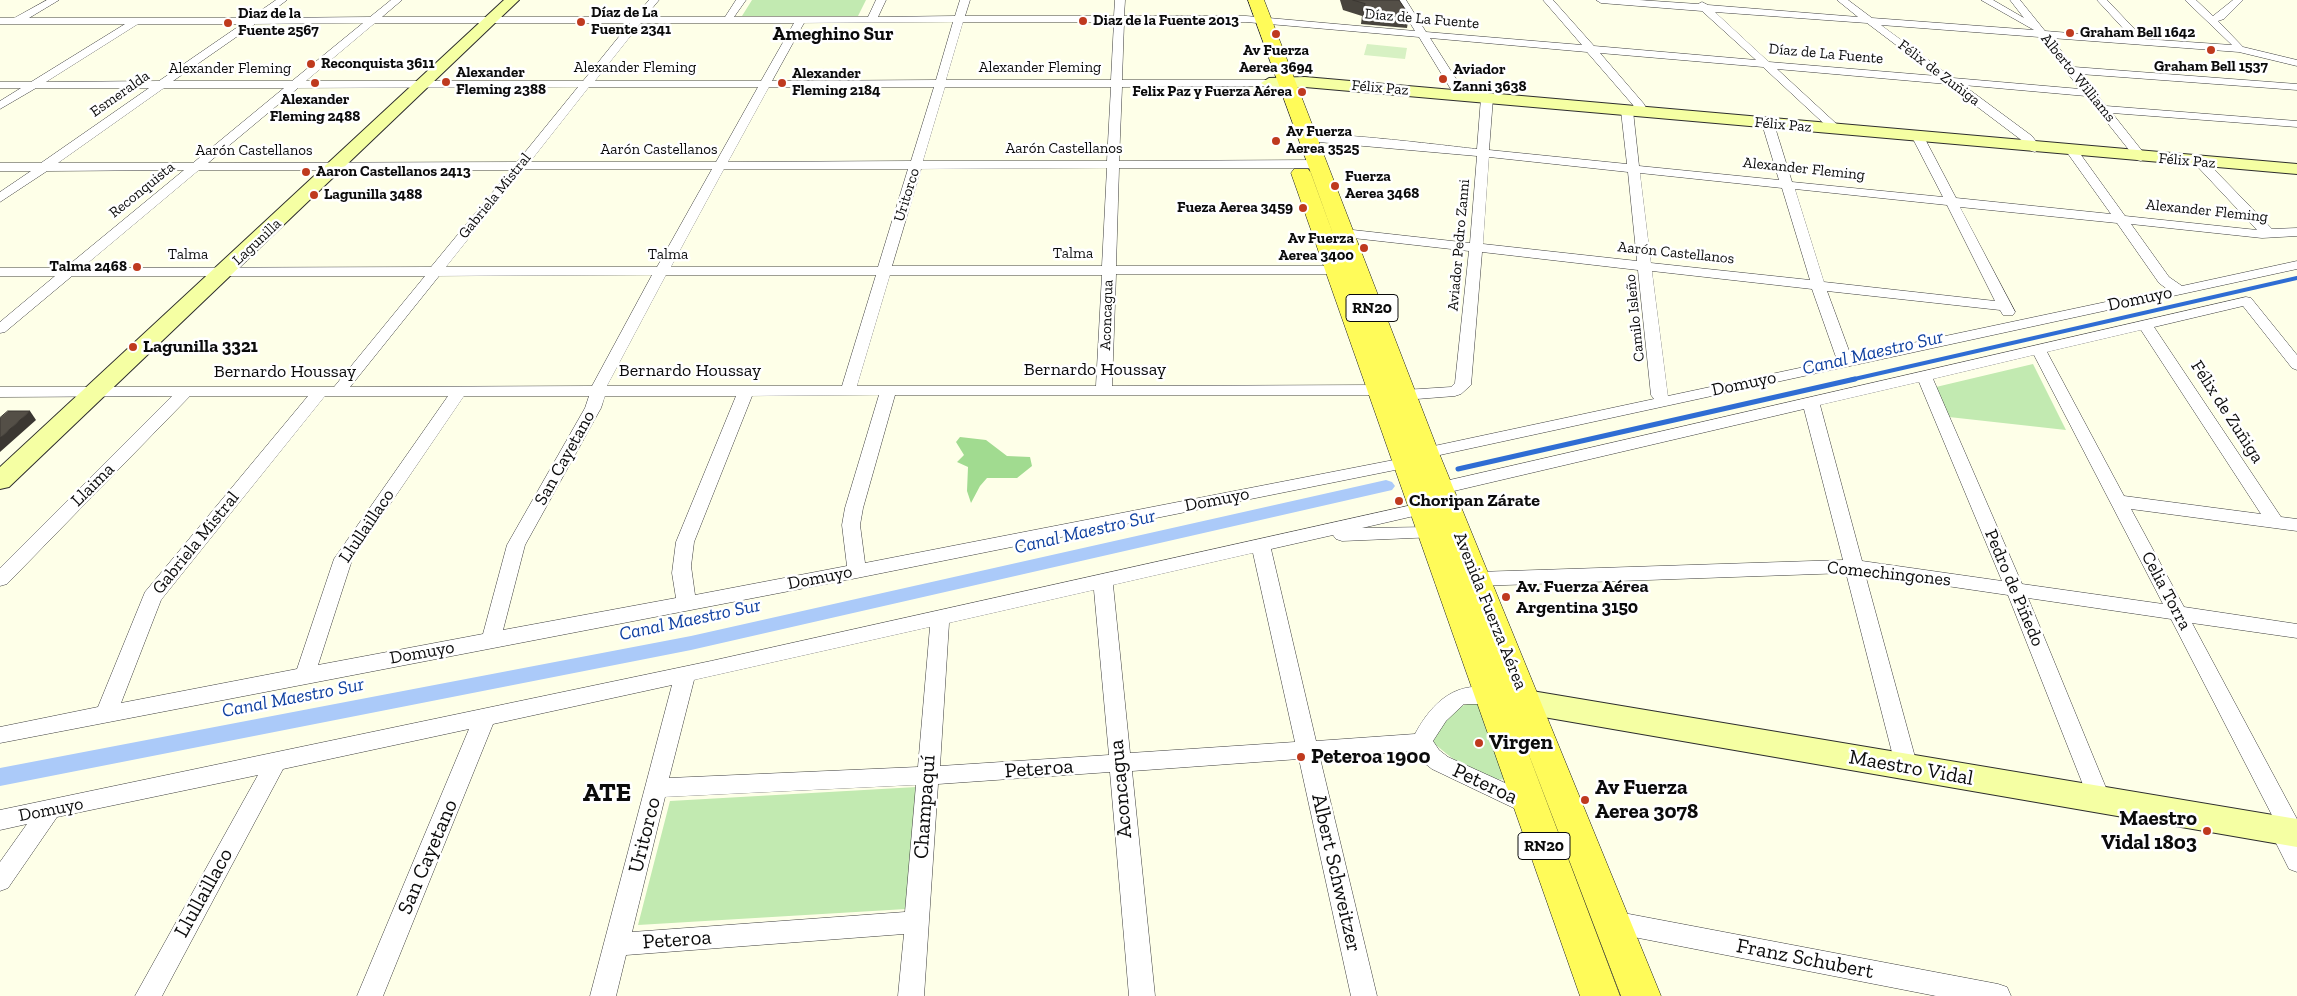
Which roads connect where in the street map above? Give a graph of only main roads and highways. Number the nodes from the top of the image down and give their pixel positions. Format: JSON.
{"nodes":[{"id":1,"x":512,"y":0,"type":"edge"},
{"id":2,"x":1239,"y":0,"type":"edge"},
{"id":3,"x":1256,"y":0,"type":"edge"},
{"id":4,"x":1252,"y":37,"type":"dead end"},
{"id":5,"x":1263,"y":65,"type":"dead end"},
{"id":6,"x":1288,"y":82,"type":"junction"},
{"id":7,"x":1269,"y":83,"type":"junction"},
{"id":8,"x":1294,"y":134,"type":"junction"},
{"id":9,"x":1308,"y":164,"type":"junction"},
{"id":10,"x":2297,"y":169,"type":"edge"},
{"id":11,"x":1415,"y":458,"type":"junction"},
{"id":12,"x":0,"y":481,"type":"edge"},
{"id":13,"x":1526,"y":702,"type":"junction"},
{"id":14,"x":2292,"y":840,"type":"edge"},
{"id":15,"x":1600,"y":996,"type":"edge"},
{"id":16,"x":1641,"y":996,"type":"edge"}],
"edges":[{"from":1,"to":12,"type":"main road","name":"Lagunilla"},
{"from":2,"to":4,"type":"main road"},
{"from":3,"to":6,"type":"main road","name":"Avenida Fuerza Aérea","number":"RN20"},
{"from":5,"to":7,"type":"main road","name":"Avenida Fuerza Aérea","number":"RN20"},
{"from":6,"to":7,"type":"main road","name":"Félix Paz"},
{"from":6,"to":8,"type":"main road","name":"Avenida Fuerza Aérea","number":"RN20"},
{"from":6,"to":10,"type":"main road","name":"Félix Paz"},
{"from":7,"to":8,"type":"main road","name":"Avenida Fuerza Aérea","number":"RN20"},
{"from":8,"to":9,"type":"main road","name":"Avenida Fuerza Aérea","number":"RN20"},
{"from":9,"to":11,"type":"main road","name":"Avenida Fuerza Aérea","number":"RN20"},
{"from":9,"to":11,"type":"main road","name":"Avenida Fuerza Aérea","number":"RN20"},
{"from":11,"to":13,"type":"main road","name":"Avenida Fuerza Aérea","number":"RN20"},
{"from":11,"to":15,"type":"main road","name":"Avenida Fuerza Aérea","number":"RN20"},
{"from":13,"to":14,"type":"main road","name":"Maestro Vidal"},
{"from":13,"to":16,"type":"main road","name":"Avenida Fuerza Aérea","number":"RN20"}]}
